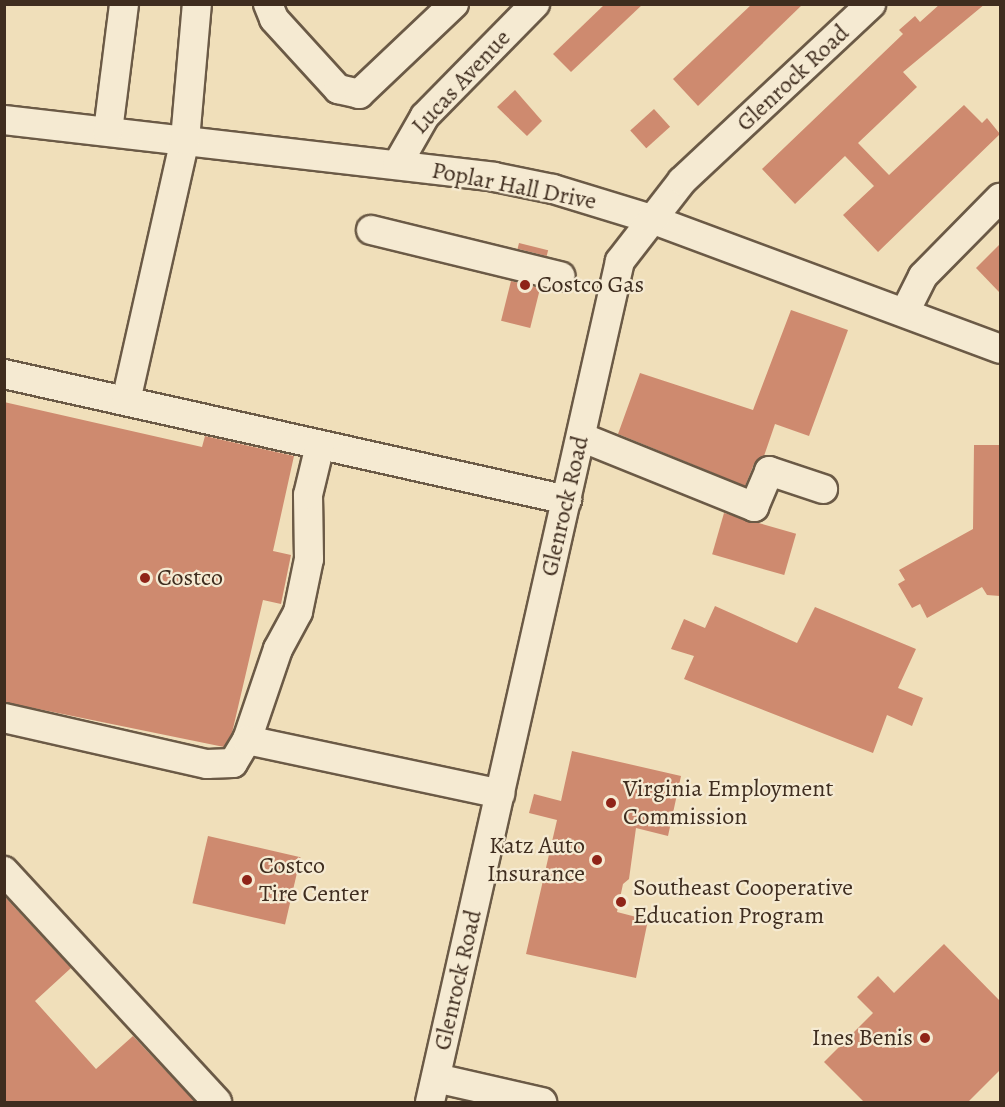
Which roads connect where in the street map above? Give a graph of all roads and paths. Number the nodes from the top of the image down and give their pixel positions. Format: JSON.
{"nodes":[{"id":1,"x":124,"y":4,"type":"edge"},
{"id":2,"x":197,"y":4,"type":"edge"},
{"id":3,"x":268,"y":4,"type":"edge"},
{"id":4,"x":454,"y":4,"type":"edge"},
{"id":5,"x":535,"y":4,"type":"edge"},
{"id":6,"x":871,"y":4,"type":"edge"},
{"id":7,"x":4,"y":120,"type":"edge"},
{"id":8,"x":108,"y":132,"type":"junction"},
{"id":9,"x":185,"y":140,"type":"junction"},
{"id":10,"x":396,"y":165,"type":"junction"},
{"id":11,"x":1000,"y":198,"type":"edge"},
{"id":12,"x":651,"y":219,"type":"junction"},
{"id":13,"x":371,"y":230,"type":"dead end"},
{"id":14,"x":560,"y":276,"type":"dead end"},
{"id":15,"x":905,"y":312,"type":"junction"},
{"id":16,"x":1000,"y":350,"type":"edge"},
{"id":17,"x":4,"y":374,"type":"edge"},
{"id":18,"x":126,"y":401,"type":"junction"},
{"id":19,"x":581,"y":437,"type":"junction"},
{"id":20,"x":320,"y":445,"type":"junction"},
{"id":21,"x":823,"y":489,"type":"dead end"},
{"id":22,"x":567,"y":500,"type":"junction"},
{"id":23,"x":4,"y":718,"type":"edge"},
{"id":24,"x":246,"y":741,"type":"junction"},
{"id":25,"x":500,"y":794,"type":"junction"},
{"id":26,"x":4,"y":871,"type":"edge"},
{"id":27,"x":433,"y":1090,"type":"edge"},
{"id":28,"x":217,"y":1102,"type":"edge"},
{"id":29,"x":542,"y":1102,"type":"edge"}],
"edges":[{"from":1,"to":8,"type":"street"},
{"from":2,"to":9,"type":"street"},
{"from":3,"to":4,"type":"street"},
{"from":5,"to":10,"type":"street","name":"Lucas Avenue"},
{"from":6,"to":12,"type":"street","name":"Glenrock Road"},
{"from":7,"to":8,"type":"street","name":"Poplar Hall Drive"},
{"from":8,"to":9,"type":"street","name":"Poplar Hall Drive"},
{"from":9,"to":10,"type":"street","name":"Poplar Hall Drive"},
{"from":9,"to":18,"type":"street"},
{"from":10,"to":12,"type":"street","name":"Poplar Hall Drive"},
{"from":11,"to":15,"type":"street"},
{"from":12,"to":15,"type":"street","name":"Poplar Hall Drive"},
{"from":12,"to":19,"type":"street","name":"Glenrock Road"},
{"from":13,"to":14,"type":"street"},
{"from":15,"to":16,"type":"street","name":"Poplar Hall Drive"},
{"from":17,"to":18,"type":"street"},
{"from":18,"to":20,"type":"street"},
{"from":19,"to":21,"type":"street"},
{"from":19,"to":22,"type":"street","name":"Glenrock Road"},
{"from":20,"to":22,"type":"street"},
{"from":20,"to":24,"type":"street"},
{"from":22,"to":25,"type":"street","name":"Glenrock Road"},
{"from":23,"to":24,"type":"street"},
{"from":24,"to":25,"type":"street"},
{"from":25,"to":27,"type":"street","name":"Glenrock Road"},
{"from":26,"to":28,"type":"street"},
{"from":27,"to":29,"type":"street"}]}
